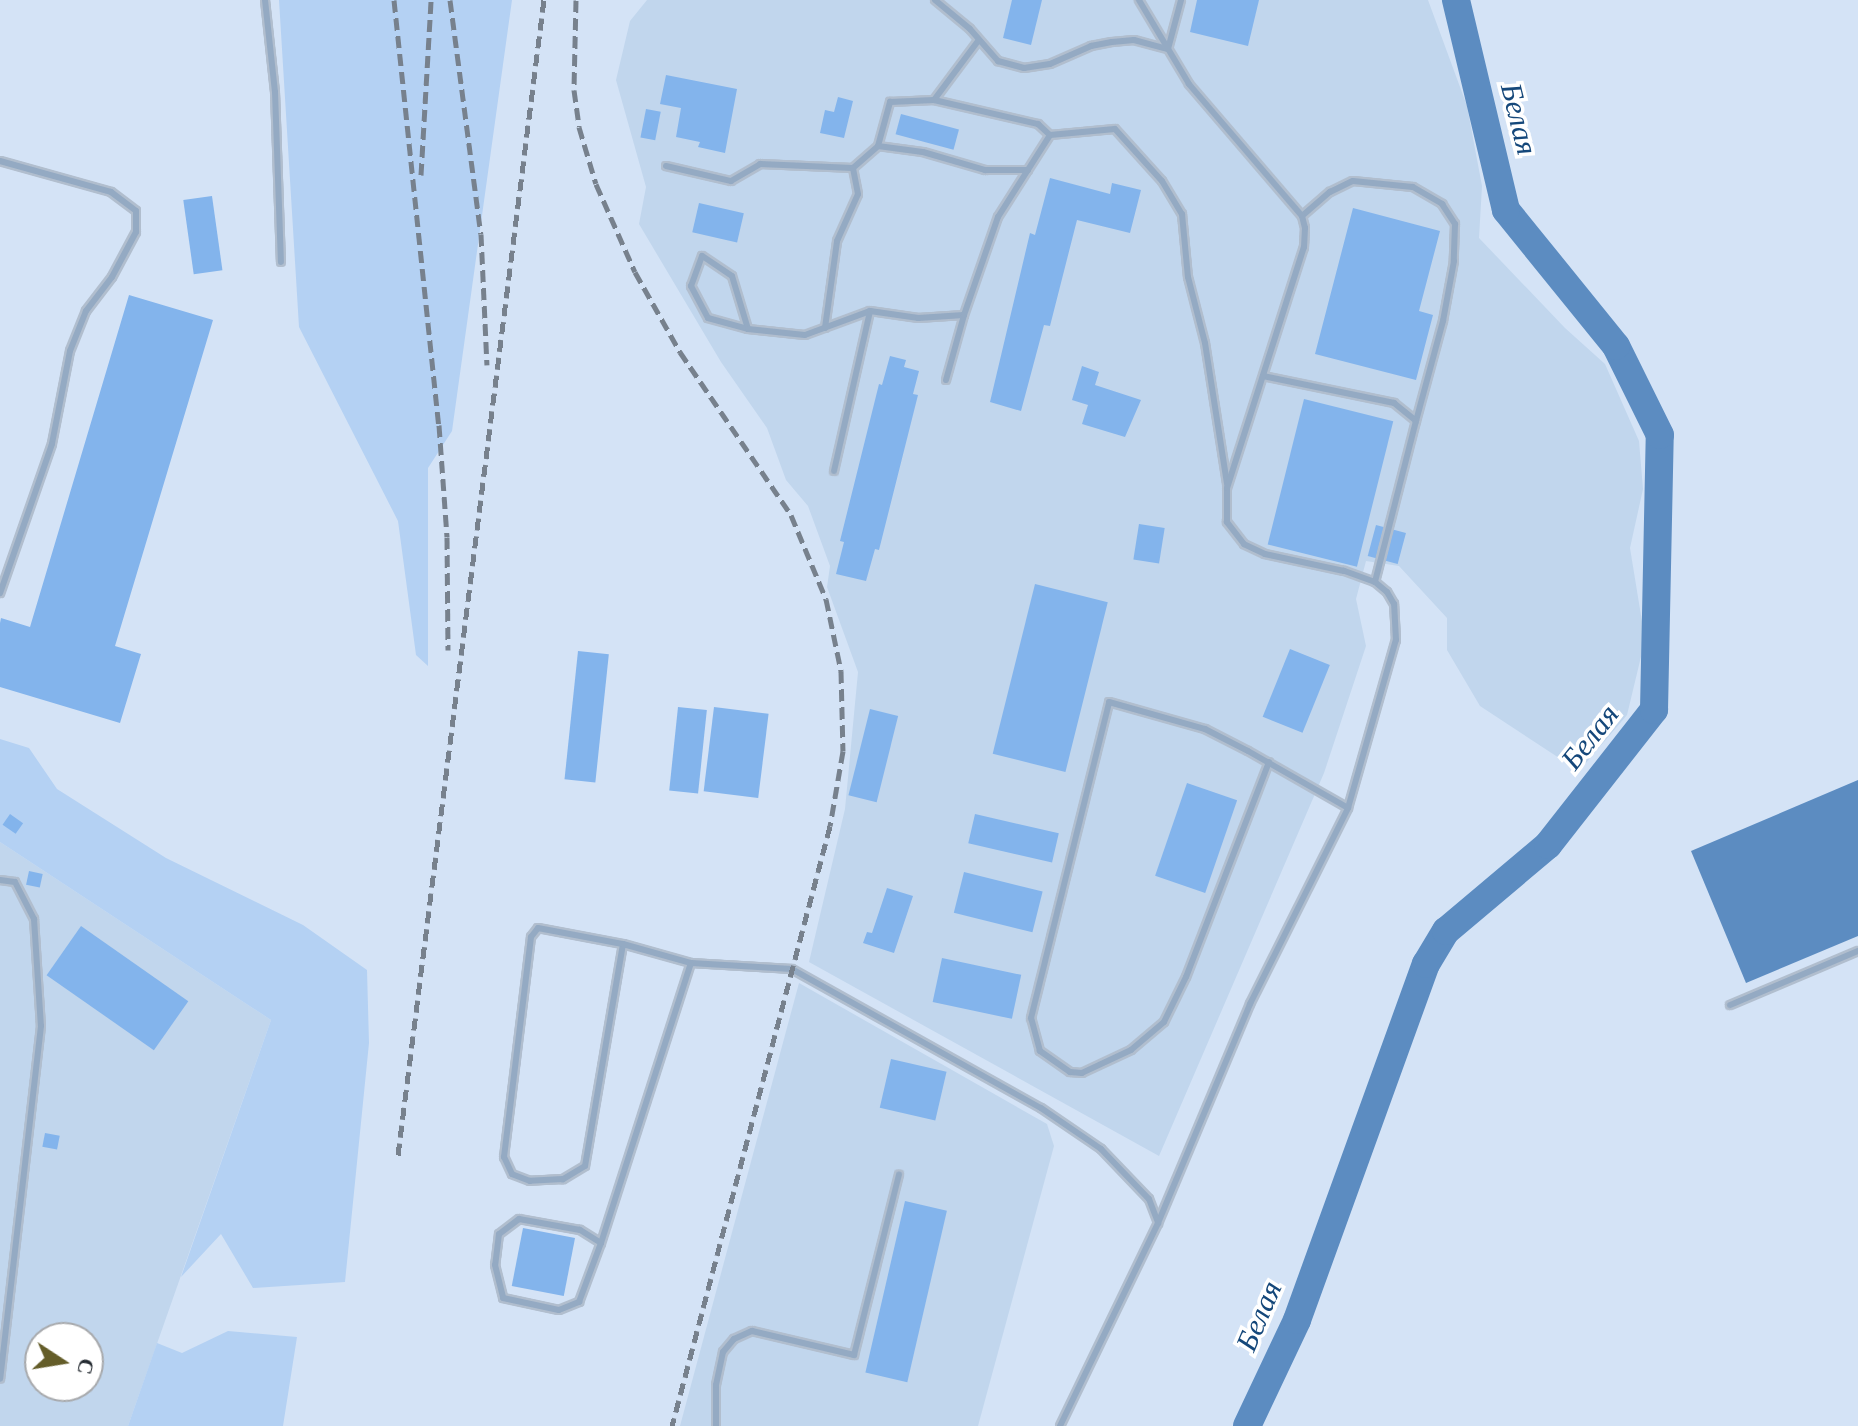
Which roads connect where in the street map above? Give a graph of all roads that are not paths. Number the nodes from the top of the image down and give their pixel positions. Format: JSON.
{"nodes":[{"id":1,"x":265,"y":0,"type":"edge"},
{"id":2,"x":935,"y":0,"type":"edge"},
{"id":3,"x":1139,"y":0,"type":"edge"},
{"id":4,"x":1181,"y":0,"type":"edge"},
{"id":5,"x":978,"y":41,"type":"junction"},
{"id":6,"x":1168,"y":49,"type":"junction"},
{"id":7,"x":934,"y":100,"type":"junction"},
{"id":8,"x":1050,"y":135,"type":"junction"},
{"id":9,"x":878,"y":146,"type":"junction"},
{"id":10,"x":0,"y":161,"type":"edge"},
{"id":11,"x":666,"y":166,"type":"dead end"},
{"id":12,"x":853,"y":168,"type":"junction"},
{"id":13,"x":1028,"y":170,"type":"junction"},
{"id":14,"x":1302,"y":216,"type":"junction"},
{"id":15,"x":281,"y":262,"type":"dead end"},
{"id":16,"x":870,"y":311,"type":"junction"},
{"id":17,"x":964,"y":315,"type":"junction"},
{"id":18,"x":825,"y":328,"type":"junction"},
{"id":19,"x":748,"y":329,"type":"junction"},
{"id":20,"x":1263,"y":376,"type":"junction"},
{"id":21,"x":946,"y":380,"type":"dead end"},
{"id":22,"x":1416,"y":421,"type":"junction"},
{"id":23,"x":834,"y":471,"type":"dead end"},
{"id":24,"x":1227,"y":488,"type":"junction"},
{"id":25,"x":1375,"y":582,"type":"junction"},
{"id":26,"x":0,"y":593,"type":"edge"},
{"id":27,"x":1269,"y":762,"type":"junction"},
{"id":28,"x":1348,"y":808,"type":"junction"},
{"id":29,"x":0,"y":880,"type":"edge"},
{"id":30,"x":623,"y":944,"type":"junction"},
{"id":31,"x":1858,"y":951,"type":"edge"},
{"id":32,"x":691,"y":963,"type":"junction"},
{"id":33,"x":1730,"y":1005,"type":"dead end"},
{"id":34,"x":899,"y":1175,"type":"dead end"},
{"id":35,"x":1158,"y":1223,"type":"junction"},
{"id":36,"x":601,"y":1243,"type":"junction"},
{"id":37,"x":1,"y":1365,"type":"edge"},
{"id":38,"x":0,"y":1379,"type":"edge"},
{"id":39,"x":716,"y":1426,"type":"edge"},
{"id":40,"x":1060,"y":1426,"type":"edge"}],
"edges":[{"from":1,"to":15,"type":"lane"},
{"from":2,"to":5,"type":"lane"},
{"from":3,"to":6,"type":"lane"},
{"from":4,"to":6,"type":"lane"},
{"from":5,"to":6,"type":"lane"},
{"from":5,"to":7,"type":"lane"},
{"from":6,"to":14,"type":"lane"},
{"from":7,"to":8,"type":"lane"},
{"from":7,"to":9,"type":"lane"},
{"from":8,"to":13,"type":"lane"},
{"from":8,"to":24,"type":"lane"},
{"from":9,"to":12,"type":"lane"},
{"from":9,"to":13,"type":"lane"},
{"from":10,"to":26,"type":"lane"},
{"from":11,"to":12,"type":"lane"},
{"from":12,"to":18,"type":"lane"},
{"from":13,"to":17,"type":"lane"},
{"from":14,"to":20,"type":"lane"},
{"from":14,"to":22,"type":"lane"},
{"from":16,"to":17,"type":"lane"},
{"from":16,"to":18,"type":"lane"},
{"from":16,"to":23,"type":"lane"},
{"from":17,"to":21,"type":"lane"},
{"from":18,"to":19,"type":"lane"},
{"from":19,"to":19,"type":"lane"},
{"from":20,"to":22,"type":"lane"},
{"from":20,"to":24,"type":"lane"},
{"from":22,"to":25,"type":"lane"},
{"from":24,"to":25,"type":"lane"},
{"from":25,"to":28,"type":"lane"},
{"from":27,"to":27,"type":"lane"},
{"from":27,"to":28,"type":"lane"},
{"from":28,"to":35,"type":"lane"},
{"from":29,"to":37,"type":"lane"},
{"from":30,"to":30,"type":"lane"},
{"from":30,"to":32,"type":"lane"},
{"from":31,"to":33,"type":"lane"},
{"from":32,"to":35,"type":"lane"},
{"from":32,"to":36,"type":"lane"},
{"from":34,"to":39,"type":"lane"},
{"from":35,"to":40,"type":"lane"},
{"from":36,"to":36,"type":"lane"},
{"from":37,"to":38,"type":"lane"}]}
